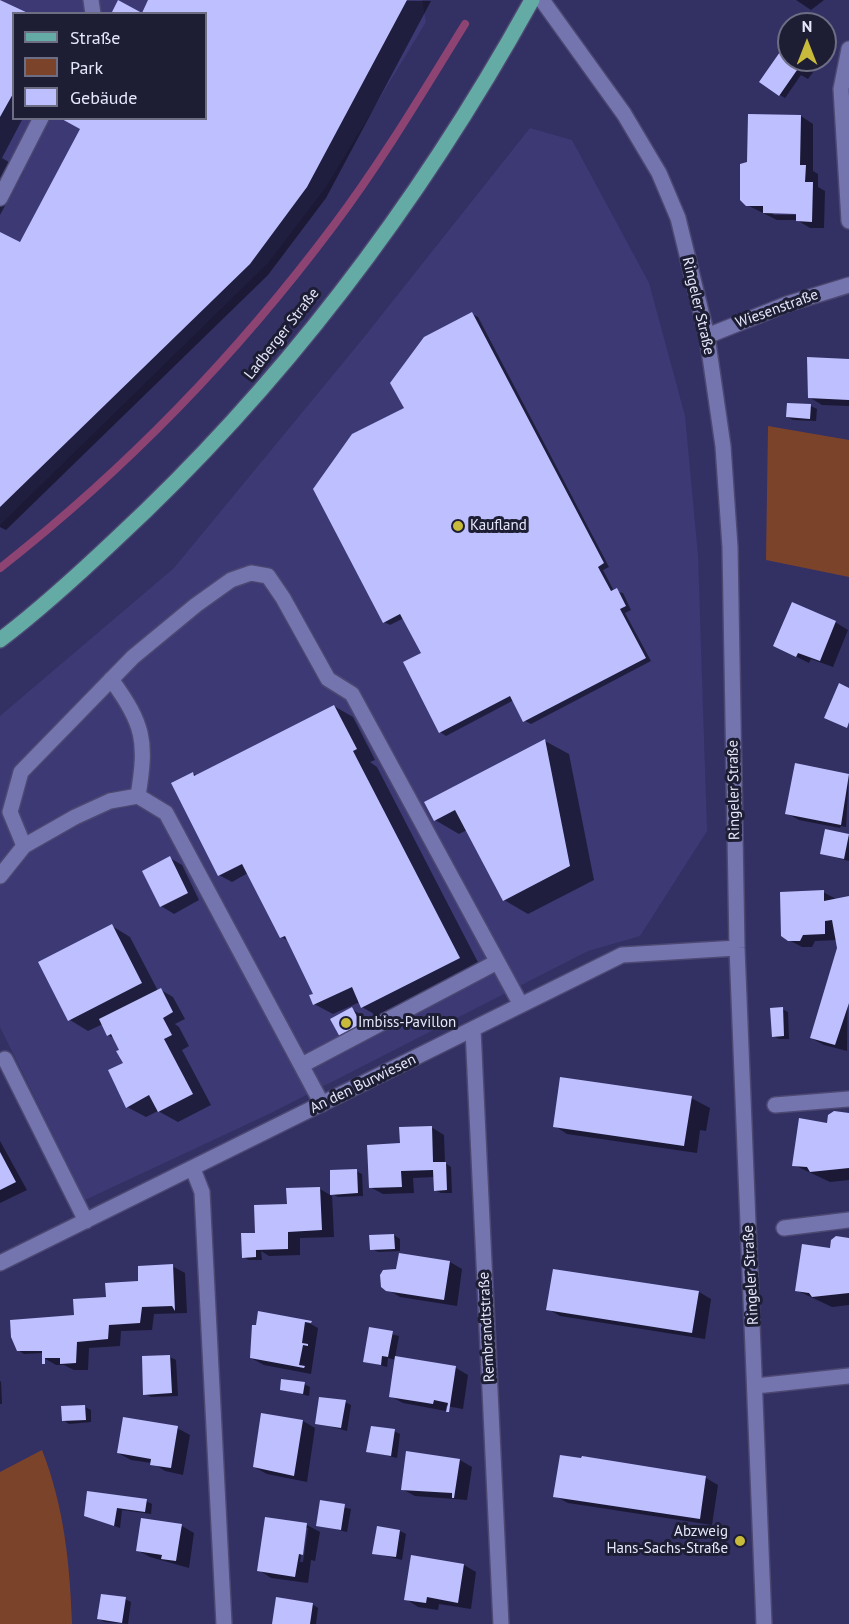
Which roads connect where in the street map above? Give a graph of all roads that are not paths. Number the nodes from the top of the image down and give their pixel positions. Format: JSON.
{"nodes":[{"id":1,"x":532,"y":0,"type":"edge"},
{"id":2,"x":542,"y":0,"type":"edge"},
{"id":3,"x":849,"y":49,"type":"edge"},
{"id":4,"x":40,"y":120,"type":"edge"},
{"id":5,"x":0,"y":198,"type":"edge"},
{"id":6,"x":849,"y":221,"type":"edge"},
{"id":7,"x":849,"y":285,"type":"edge"},
{"id":8,"x":707,"y":336,"type":"junction"},
{"id":9,"x":0,"y":640,"type":"edge"},
{"id":10,"x":111,"y":679,"type":"junction"},
{"id":11,"x":138,"y":796,"type":"junction"},
{"id":12,"x":24,"y":846,"type":"junction"},
{"id":13,"x":0,"y":876,"type":"edge"},
{"id":14,"x":737,"y":948,"type":"junction"},
{"id":15,"x":497,"y":962,"type":"junction"},
{"id":16,"x":521,"y":1005,"type":"junction"},
{"id":17,"x":473,"y":1029,"type":"junction"},
{"id":18,"x":5,"y":1059,"type":"dead end"},
{"id":19,"x":302,"y":1065,"type":"junction"},
{"id":20,"x":849,"y":1099,"type":"edge"},
{"id":21,"x":322,"y":1104,"type":"junction"},
{"id":22,"x":775,"y":1105,"type":"dead end"},
{"id":23,"x":193,"y":1169,"type":"junction"},
{"id":24,"x":849,"y":1220,"type":"edge"},
{"id":25,"x":86,"y":1221,"type":"junction"},
{"id":26,"x":784,"y":1228,"type":"dead end"},
{"id":27,"x":0,"y":1263,"type":"edge"},
{"id":28,"x":849,"y":1376,"type":"edge"},
{"id":29,"x":756,"y":1386,"type":"junction"},
{"id":30,"x":224,"y":1624,"type":"edge"},
{"id":31,"x":501,"y":1624,"type":"edge"},
{"id":32,"x":764,"y":1624,"type":"edge"}],
"edges":[{"from":1,"to":9,"type":"main road","name":"Ladberger Straße"},
{"from":2,"to":8,"type":"street","name":"Ringeler Straße"},
{"from":3,"to":6,"type":"street"},
{"from":4,"to":5,"type":"street"},
{"from":7,"to":8,"type":"street","name":"Wiesenstraße"},
{"from":8,"to":14,"type":"street","name":"Ringeler Straße"},
{"from":10,"to":11,"type":"street"},
{"from":10,"to":12,"type":"street"},
{"from":10,"to":15,"type":"street"},
{"from":11,"to":12,"type":"street"},
{"from":11,"to":19,"type":"street"},
{"from":12,"to":13,"type":"street"},
{"from":14,"to":16,"type":"street","name":"An den Burwiesen"},
{"from":14,"to":29,"type":"street","name":"Ringeler Straße"},
{"from":15,"to":16,"type":"street"},
{"from":15,"to":19,"type":"street"},
{"from":16,"to":17,"type":"street","name":"An den Burwiesen"},
{"from":17,"to":21,"type":"street","name":"An den Burwiesen"},
{"from":17,"to":31,"type":"street","name":"Rembrandtstraße"},
{"from":18,"to":25,"type":"street"},
{"from":19,"to":21,"type":"street"},
{"from":20,"to":22,"type":"street"},
{"from":21,"to":23,"type":"street","name":"An den Burwiesen"},
{"from":23,"to":25,"type":"street","name":"An den Burwiesen"},
{"from":23,"to":30,"type":"street"},
{"from":24,"to":26,"type":"street"},
{"from":25,"to":27,"type":"street","name":"An den Burwiesen"},
{"from":28,"to":29,"type":"street"},
{"from":29,"to":32,"type":"street","name":"Ringeler Straße"}]}
